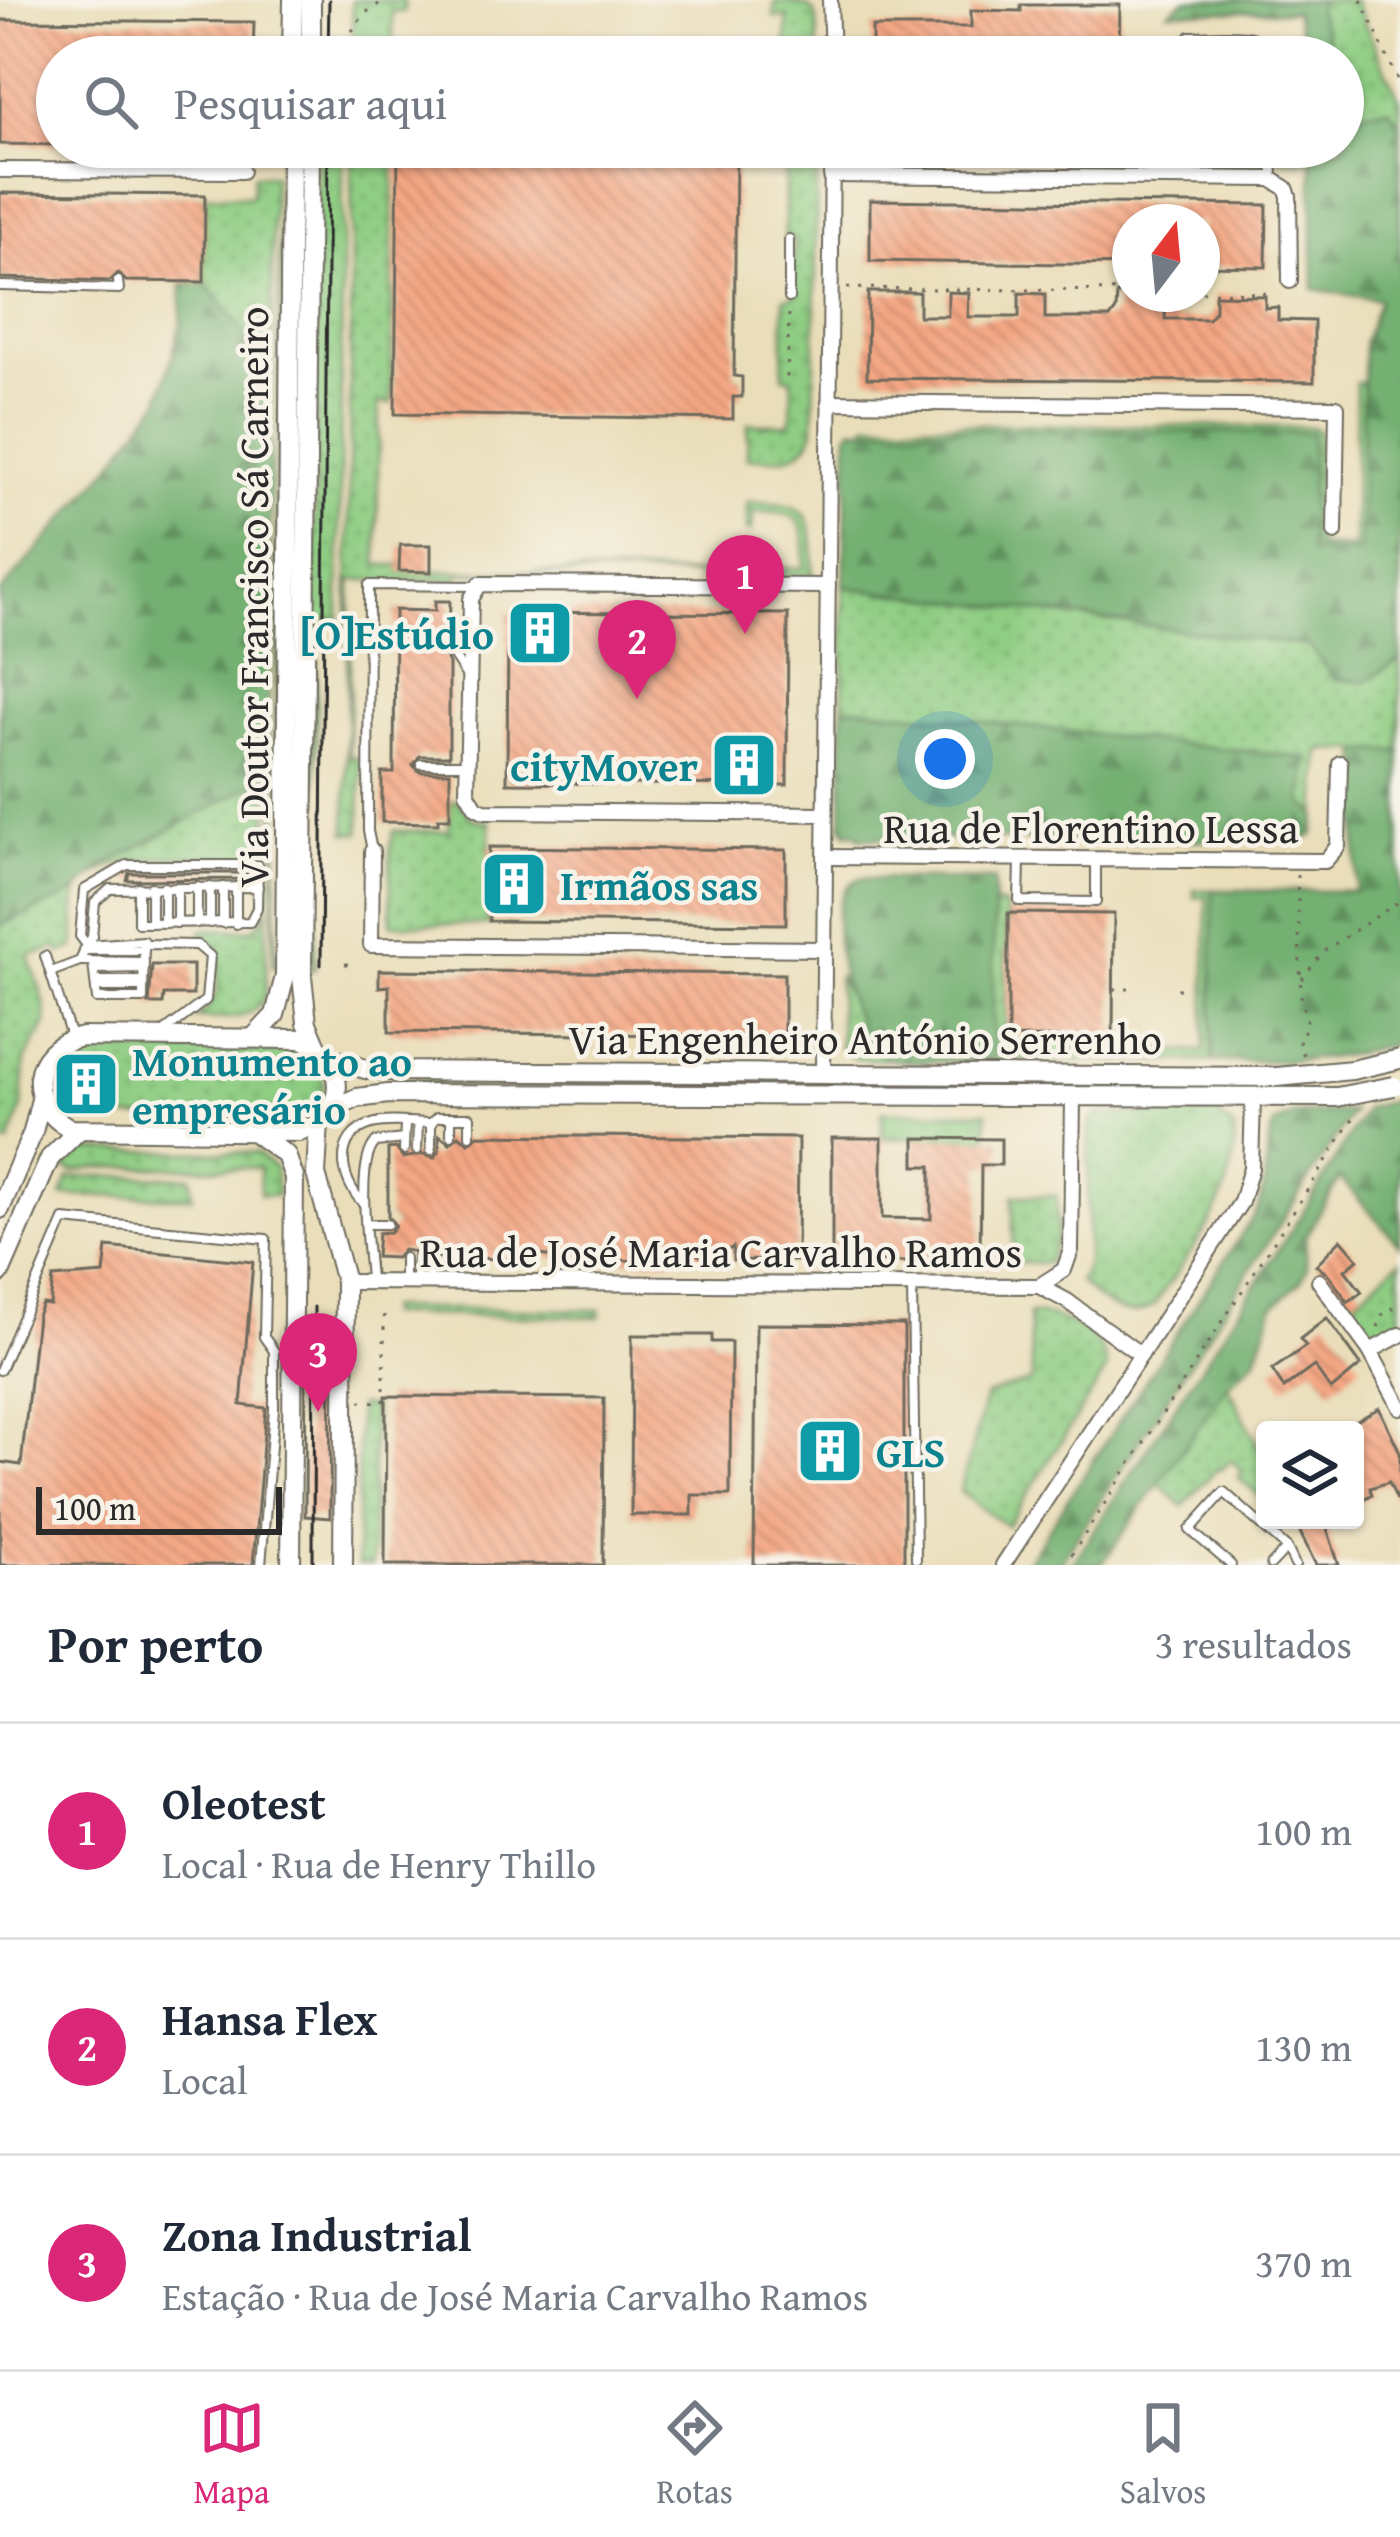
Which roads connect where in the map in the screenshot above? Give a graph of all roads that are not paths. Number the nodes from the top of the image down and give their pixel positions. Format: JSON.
{"nodes":[{"id":1,"x":293,"y":0,"type":"edge"},
{"id":2,"x":311,"y":0,"type":"edge"},
{"id":3,"x":830,"y":0,"type":"edge"},
{"id":4,"x":292,"y":36,"type":"edge"},
{"id":5,"x":311,"y":36,"type":"edge"},
{"id":6,"x":831,"y":36,"type":"edge"},
{"id":7,"x":291,"y":168,"type":"edge"},
{"id":8,"x":310,"y":168,"type":"edge"},
{"id":9,"x":831,"y":168,"type":"edge"},
{"id":10,"x":1273,"y":168,"type":"edge"},
{"id":11,"x":0,"y":170,"type":"edge"},
{"id":12,"x":242,"y":171,"type":"dead end"},
{"id":13,"x":831,"y":175,"type":"junction"},
{"id":14,"x":1273,"y":180,"type":"junction"},
{"id":15,"x":789,"y":239,"type":"dead end"},
{"id":16,"x":118,"y":281,"type":"dead end"},
{"id":17,"x":1290,"y":281,"type":"dead end"},
{"id":18,"x":0,"y":286,"type":"edge"},
{"id":19,"x":789,"y":298,"type":"road end"},
{"id":20,"x":829,"y":402,"type":"junction"},
{"id":21,"x":1336,"y":532,"type":"dead end"},
{"id":22,"x":476,"y":586,"type":"junction"},
{"id":23,"x":827,"y":586,"type":"junction"},
{"id":24,"x":449,"y":649,"type":"dead end"},
{"id":25,"x":469,"y":679,"type":"junction"},
{"id":26,"x":1340,"y":763,"type":"dead end"},
{"id":27,"x":421,"y":764,"type":"dead end"},
{"id":28,"x":468,"y":764,"type":"junction"},
{"id":29,"x":825,"y":814,"type":"junction"},
{"id":30,"x":372,"y":851,"type":"joint"},
{"id":31,"x":825,"y":857,"type":"junction"},
{"id":32,"x":1020,"y":859,"type":"junction"},
{"id":33,"x":1096,"y":860,"type":"junction"},
{"id":34,"x":138,"y":887,"type":"junction"},
{"id":35,"x":151,"y":887,"type":"junction"},
{"id":36,"x":164,"y":887,"type":"junction"},
{"id":37,"x":177,"y":887,"type":"junction"},
{"id":38,"x":197,"y":887,"type":"junction"},
{"id":39,"x":210,"y":887,"type":"junction"},
{"id":40,"x":224,"y":887,"type":"junction"},
{"id":41,"x":236,"y":887,"type":"junction"},
{"id":42,"x":258,"y":887,"type":"junction"},
{"id":43,"x":151,"y":923,"type":"junction"},
{"id":44,"x":164,"y":923,"type":"junction"},
{"id":45,"x":177,"y":923,"type":"junction"},
{"id":46,"x":197,"y":923,"type":"junction"},
{"id":47,"x":210,"y":923,"type":"junction"},
{"id":48,"x":223,"y":923,"type":"junction"},
{"id":49,"x":236,"y":923,"type":"junction"},
{"id":50,"x":144,"y":947,"type":"junction"},
{"id":51,"x":86,"y":948,"type":"junction"},
{"id":52,"x":824,"y":949,"type":"junction"},
{"id":53,"x":45,"y":956,"type":"dead end"},
{"id":54,"x":80,"y":961,"type":"junction"},
{"id":55,"x":144,"y":965,"type":"junction"},
{"id":56,"x":93,"y":966,"type":"junction"},
{"id":57,"x":51,"y":972,"type":"junction"},
{"id":58,"x":96,"y":984,"type":"junction"},
{"id":59,"x":143,"y":984,"type":"junction"},
{"id":60,"x":157,"y":1037,"type":"junction"},
{"id":61,"x":253,"y":1038,"type":"junction"},
{"id":62,"x":72,"y":1039,"type":"junction"},
{"id":63,"x":322,"y":1051,"type":"junction"},
{"id":64,"x":1400,"y":1059,"type":"edge"},
{"id":65,"x":823,"y":1073,"type":"junction"},
{"id":66,"x":1397,"y":1085,"type":"edge"},
{"id":67,"x":1073,"y":1098,"type":"junction"},
{"id":68,"x":41,"y":1100,"type":"junction"},
{"id":69,"x":1253,"y":1100,"type":"junction"},
{"id":70,"x":325,"y":1116,"type":"junction"},
{"id":71,"x":451,"y":1117,"type":"junction"},
{"id":72,"x":405,"y":1123,"type":"junction"},
{"id":73,"x":418,"y":1123,"type":"junction"},
{"id":74,"x":431,"y":1123,"type":"junction"},
{"id":75,"x":79,"y":1130,"type":"junction"},
{"id":76,"x":254,"y":1132,"type":"junction"},
{"id":77,"x":451,"y":1135,"type":"dead end"},
{"id":78,"x":470,"y":1135,"type":"dead end"},
{"id":79,"x":418,"y":1150,"type":"dead end"},
{"id":80,"x":430,"y":1150,"type":"dead end"},
{"id":81,"x":363,"y":1203,"type":"junction"},
{"id":82,"x":0,"y":1209,"type":"edge"},
{"id":83,"x":366,"y":1224,"type":"junction"},
{"id":84,"x":387,"y":1224,"type":"dead end"},
{"id":85,"x":404,"y":1258,"type":"dead end"},
{"id":86,"x":417,"y":1258,"type":"dead end"},
{"id":87,"x":430,"y":1258,"type":"dead end"},
{"id":88,"x":0,"y":1274,"type":"edge"},
{"id":89,"x":1319,"y":1281,"type":"dead end"},
{"id":90,"x":345,"y":1282,"type":"junction"},
{"id":91,"x":370,"y":1282,"type":"junction"},
{"id":92,"x":416,"y":1283,"type":"junction"},
{"id":93,"x":1039,"y":1286,"type":"junction"},
{"id":94,"x":912,"y":1287,"type":"junction"},
{"id":95,"x":1400,"y":1335,"type":"edge"},
{"id":96,"x":1375,"y":1349,"type":"junction"},
{"id":97,"x":1141,"y":1355,"type":"junction"},
{"id":98,"x":0,"y":1370,"type":"edge"},
{"id":99,"x":1400,"y":1407,"type":"edge"},
{"id":100,"x":1286,"y":1548,"type":"junction"},
{"id":101,"x":916,"y":1559,"type":"dead end"},
{"id":102,"x":260,"y":1565,"type":"edge"},
{"id":103,"x":291,"y":1565,"type":"edge"},
{"id":104,"x":343,"y":1565,"type":"edge"},
{"id":105,"x":1003,"y":1565,"type":"edge"},
{"id":106,"x":1231,"y":1565,"type":"edge"},
{"id":107,"x":1271,"y":1565,"type":"edge"},
{"id":108,"x":1295,"y":1565,"type":"edge"}],
"edges":[{"from":1,"to":4,"type":"main road"},
{"from":2,"to":5,"type":"main road"},
{"from":3,"to":6,"type":"street"},
{"from":7,"to":61,"type":"main road","name":"Via Doutor Francisco Sá Carneiro"},
{"from":8,"to":63,"type":"main road","name":"Via Doutor Francisco Sá Carneiro"},
{"from":9,"to":13,"type":"street"},
{"from":10,"to":14,"type":"lane"},
{"from":11,"to":12,"type":"street"},
{"from":13,"to":14,"type":"street"},
{"from":13,"to":20,"type":"street"},
{"from":14,"to":17,"type":"street"},
{"from":15,"to":19,"type":"lane"},
{"from":16,"to":18,"type":"lane"},
{"from":20,"to":21,"type":"street"},
{"from":20,"to":23,"type":"street"},
{"from":22,"to":23,"type":"street"},
{"from":22,"to":25,"type":"street"},
{"from":22,"to":30,"type":"lane"},
{"from":23,"to":29,"type":"street"},
{"from":24,"to":25,"type":"lane"},
{"from":25,"to":28,"type":"street"},
{"from":26,"to":33,"type":"street","name":"Rua de Florentino Lessa"},
{"from":27,"to":28,"type":"lane"},
{"from":28,"to":29,"type":"street"},
{"from":29,"to":31,"type":"street"},
{"from":30,"to":52,"type":"street"},
{"from":31,"to":32,"type":"street","name":"Rua de Florentino Lessa"},
{"from":31,"to":52,"type":"street"},
{"from":32,"to":33,"type":"street","name":"Rua de Florentino Lessa"},
{"from":32,"to":33,"type":"lane"},
{"from":34,"to":35,"type":"lane"},
{"from":34,"to":43,"type":"lane"},
{"from":34,"to":51,"type":"lane"},
{"from":35,"to":36,"type":"lane"},
{"from":35,"to":43,"type":"lane"},
{"from":36,"to":37,"type":"lane"},
{"from":36,"to":44,"type":"lane"},
{"from":37,"to":38,"type":"lane"},
{"from":37,"to":45,"type":"lane"},
{"from":38,"to":39,"type":"lane"},
{"from":38,"to":46,"type":"lane"},
{"from":39,"to":40,"type":"lane"},
{"from":39,"to":47,"type":"lane"},
{"from":40,"to":41,"type":"lane"},
{"from":40,"to":48,"type":"lane"},
{"from":41,"to":42,"type":"lane"},
{"from":41,"to":49,"type":"lane"},
{"from":42,"to":49,"type":"lane"},
{"from":42,"to":51,"type":"lane"},
{"from":43,"to":44,"type":"lane"},
{"from":44,"to":45,"type":"lane"},
{"from":45,"to":46,"type":"lane"},
{"from":46,"to":47,"type":"lane"},
{"from":47,"to":48,"type":"lane"},
{"from":48,"to":49,"type":"lane"},
{"from":50,"to":51,"type":"lane"},
{"from":50,"to":55,"type":"lane"},
{"from":50,"to":60,"type":"lane"},
{"from":51,"to":54,"type":"lane"},
{"from":52,"to":65,"type":"street"},
{"from":53,"to":57,"type":"lane"},
{"from":54,"to":56,"type":"lane"},
{"from":54,"to":57,"type":"lane"},
{"from":55,"to":56,"type":"lane"},
{"from":55,"to":59,"type":"lane"},
{"from":56,"to":58,"type":"lane"},
{"from":57,"to":62,"type":"lane"},
{"from":58,"to":59,"type":"lane"},
{"from":58,"to":59,"type":"lane"},
{"from":60,"to":61,"type":"main road","name":"Via Engenheiro António Serrenho"},
{"from":60,"to":62,"type":"main road","name":"Via Engenheiro António Serrenho"},
{"from":61,"to":63,"type":"main road","name":"Via Engenheiro António Serrenho"},
{"from":62,"to":68,"type":"main road"},
{"from":63,"to":65,"type":"main road","name":"Via Engenheiro António Serrenho"},
{"from":63,"to":70,"type":"main road","name":"Via Doutor Francisco Sá Carneiro"},
{"from":64,"to":65,"type":"main road","name":"Via Engenheiro António Serrenho","bridge":true},
{"from":66,"to":69,"type":"main road","name":"Via Engenheiro António Serrenho","bridge":true},
{"from":67,"to":69,"type":"main road","name":"Via Engenheiro António Serrenho"},
{"from":67,"to":70,"type":"main road","name":"Via Engenheiro António Serrenho"},
{"from":67,"to":93,"type":"street","name":"Rua de José Maria Carvalho Ramos"},
{"from":68,"to":75,"type":"main road"},
{"from":68,"to":82,"type":"main road"},
{"from":69,"to":97,"type":"street"},
{"from":70,"to":76,"type":"main road","name":"Via Engenheiro António Serrenho"},
{"from":70,"to":90,"type":"main road","name":"Via Doutor Francisco Sá Carneiro"},
{"from":71,"to":74,"type":"lane"},
{"from":71,"to":77,"type":"lane"},
{"from":71,"to":78,"type":"lane"},
{"from":72,"to":73,"type":"lane"},
{"from":72,"to":81,"type":"lane"},
{"from":72,"to":81,"type":"lane"},
{"from":73,"to":74,"type":"lane"},
{"from":73,"to":79,"type":"lane"},
{"from":74,"to":80,"type":"lane"},
{"from":75,"to":76,"type":"main road","name":"Via Engenheiro António Serrenho"},
{"from":75,"to":88,"type":"main road"},
{"from":76,"to":103,"type":"main road"},
{"from":81,"to":83,"type":"lane"},
{"from":83,"to":84,"type":"lane"},
{"from":83,"to":91,"type":"lane"},
{"from":85,"to":92,"type":"lane"},
{"from":86,"to":92,"type":"lane"},
{"from":87,"to":92,"type":"lane"},
{"from":89,"to":96,"type":"street"},
{"from":90,"to":91,"type":"street","name":"Rua de José Maria Carvalho Ramos"},
{"from":90,"to":104,"type":"main road","name":"Via Doutor Francisco Sá Carneiro"},
{"from":91,"to":92,"type":"street","name":"Rua de José Maria Carvalho Ramos"},
{"from":92,"to":94,"type":"street","name":"Rua de José Maria Carvalho Ramos"},
{"from":93,"to":94,"type":"street","name":"Rua de José Maria Carvalho Ramos"},
{"from":93,"to":97,"type":"street"},
{"from":94,"to":101,"type":"lane"},
{"from":95,"to":96,"type":"street"},
{"from":96,"to":99,"type":"street"},
{"from":97,"to":105,"type":"street"},
{"from":98,"to":102,"type":"lane"},
{"from":100,"to":106,"type":"lane"},
{"from":100,"to":107,"type":"lane"},
{"from":100,"to":108,"type":"lane"}]}
